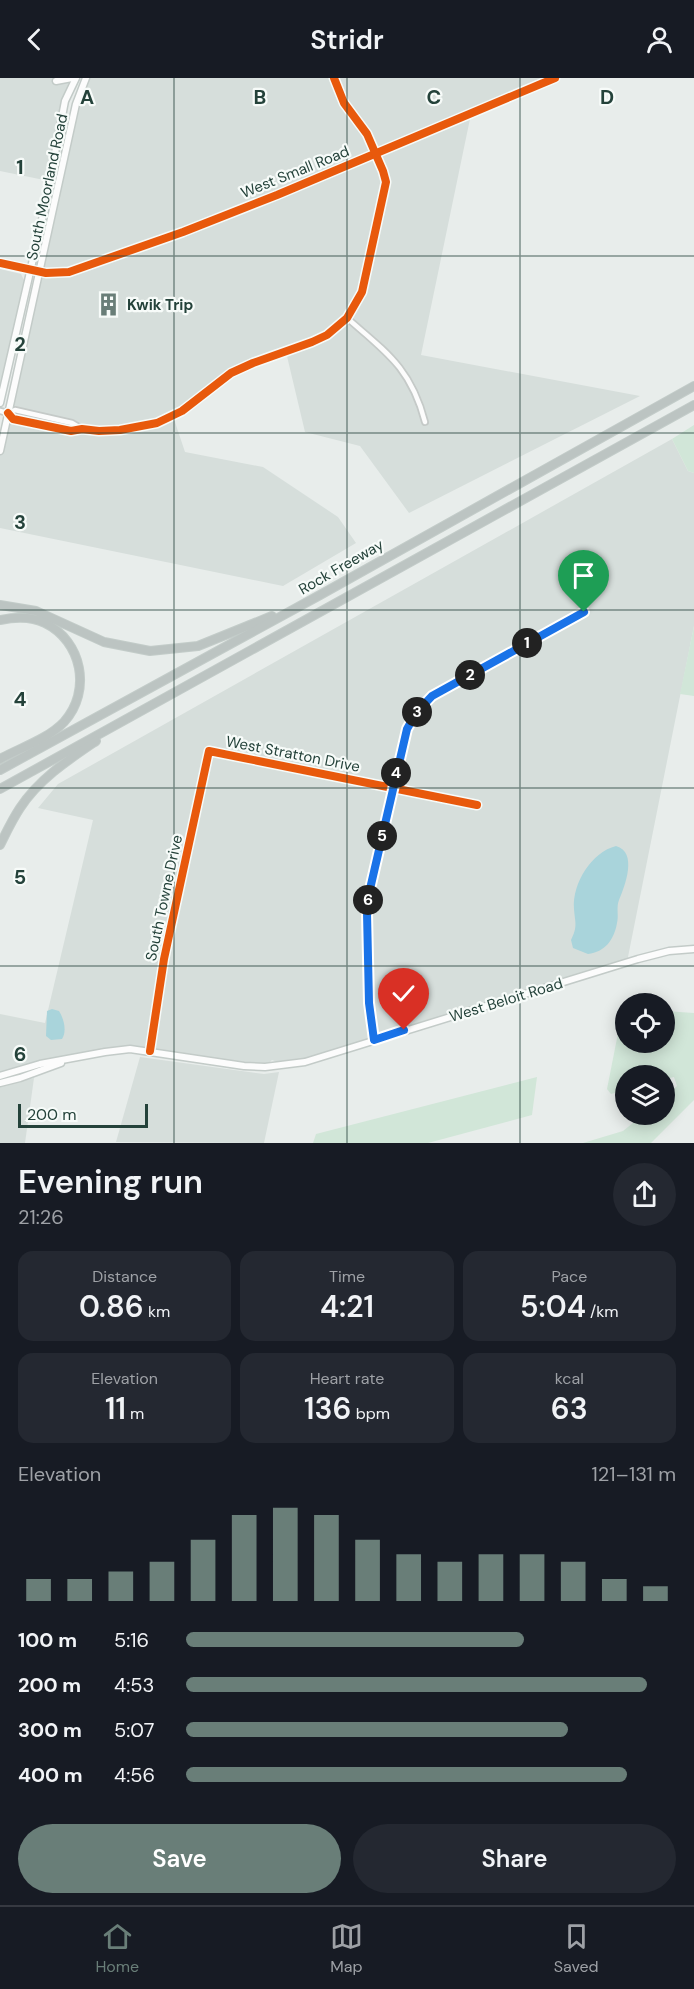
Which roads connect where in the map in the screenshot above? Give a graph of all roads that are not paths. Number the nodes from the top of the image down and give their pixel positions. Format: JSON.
{"nodes":[{"id":1,"x":74,"y":78,"type":"edge"},
{"id":2,"x":86,"y":78,"type":"edge"},
{"id":3,"x":334,"y":78,"type":"edge"},
{"id":4,"x":555,"y":78,"type":"edge"},
{"id":5,"x":56,"y":81,"type":"dead end"},
{"id":6,"x":376,"y":154,"type":"junction"},
{"id":7,"x":0,"y":263,"type":"edge"},
{"id":8,"x":29,"y":269,"type":"junction"},
{"id":9,"x":40,"y":272,"type":"junction"},
{"id":10,"x":346,"y":318,"type":"junction"},
{"id":11,"x":694,"y":386,"type":"edge"},
{"id":12,"x":0,"y":403,"type":"edge"},
{"id":13,"x":694,"y":405,"type":"edge"},
{"id":14,"x":0,"y":411,"type":"edge"},
{"id":15,"x":9,"y":413,"type":"junction"},
{"id":16,"x":425,"y":422,"type":"dead end"},
{"id":17,"x":82,"y":429,"type":"junction"},
{"id":18,"x":0,"y":451,"type":"edge"},
{"id":19,"x":320,"y":595,"type":"junction"},
{"id":20,"x":0,"y":604,"type":"edge"},
{"id":21,"x":584,"y":612,"type":"dead end"},
{"id":22,"x":0,"y":620,"type":"edge"},
{"id":23,"x":142,"y":710,"type":"junction"},
{"id":24,"x":209,"y":751,"type":"joint"},
{"id":25,"x":0,"y":759,"type":"edge"},
{"id":26,"x":0,"y":770,"type":"edge"},
{"id":27,"x":393,"y":788,"type":"junction"},
{"id":28,"x":0,"y":789,"type":"edge"},
{"id":29,"x":477,"y":805,"type":"dead end"},
{"id":30,"x":0,"y":845,"type":"edge"},
{"id":31,"x":694,"y":949,"type":"edge"},
{"id":32,"x":374,"y":1040,"type":"junction"},
{"id":33,"x":150,"y":1051,"type":"junction"},
{"id":34,"x":70,"y":1059,"type":"junction"},
{"id":35,"x":0,"y":1076,"type":"edge"},
{"id":36,"x":0,"y":1083,"type":"edge"}],
"edges":[{"from":1,"to":5,"type":"main road"},
{"from":1,"to":8,"type":"main road","name":"South Moorland Road"},
{"from":2,"to":9,"type":"main road","name":"South Moorland Road"},
{"from":3,"to":6,"type":"street"},
{"from":4,"to":6,"type":"main road","name":"West Small Road"},
{"from":6,"to":9,"type":"main road","name":"West Small Road"},
{"from":6,"to":10,"type":"street"},
{"from":7,"to":8,"type":"main road","name":"West Small Road"},
{"from":8,"to":9,"type":"main road","name":"West Small Road"},
{"from":8,"to":12,"type":"main road","name":"South Moorland Road"},
{"from":9,"to":15,"type":"main road","name":"South Moorland Road"},
{"from":10,"to":16,"type":"street"},
{"from":10,"to":17,"type":"street"},
{"from":11,"to":19,"type":"highway","name":"Rock Freeway"},
{"from":13,"to":23,"type":"highway","name":"Rock Freeway"},
{"from":14,"to":15,"type":"street"},
{"from":15,"to":17,"type":"street"},
{"from":15,"to":17,"type":"street"},
{"from":15,"to":18,"type":"main road","name":"South Moorland Road"},
{"from":19,"to":20,"type":"highway"},
{"from":19,"to":26,"type":"highway","name":"Rock Freeway"},
{"from":21,"to":27,"type":"street"},
{"from":22,"to":25,"type":"highway"},
{"from":23,"to":28,"type":"highway","name":"Rock Freeway"},
{"from":23,"to":30,"type":"highway"},
{"from":24,"to":27,"type":"street","name":"West Stratton Drive"},
{"from":24,"to":33,"type":"street","name":"South Towne Drive"},
{"from":27,"to":29,"type":"street","name":"West Stratton Drive"},
{"from":27,"to":32,"type":"street"},
{"from":31,"to":32,"type":"main road","name":"West Beloit Road"},
{"from":32,"to":33,"type":"main road","name":"West Beloit Road"},
{"from":33,"to":34,"type":"main road","name":"West Beloit Road"},
{"from":34,"to":35,"type":"main road","name":"West Beloit Road"},
{"from":34,"to":36,"type":"main road","name":"West Beloit Road"}]}
